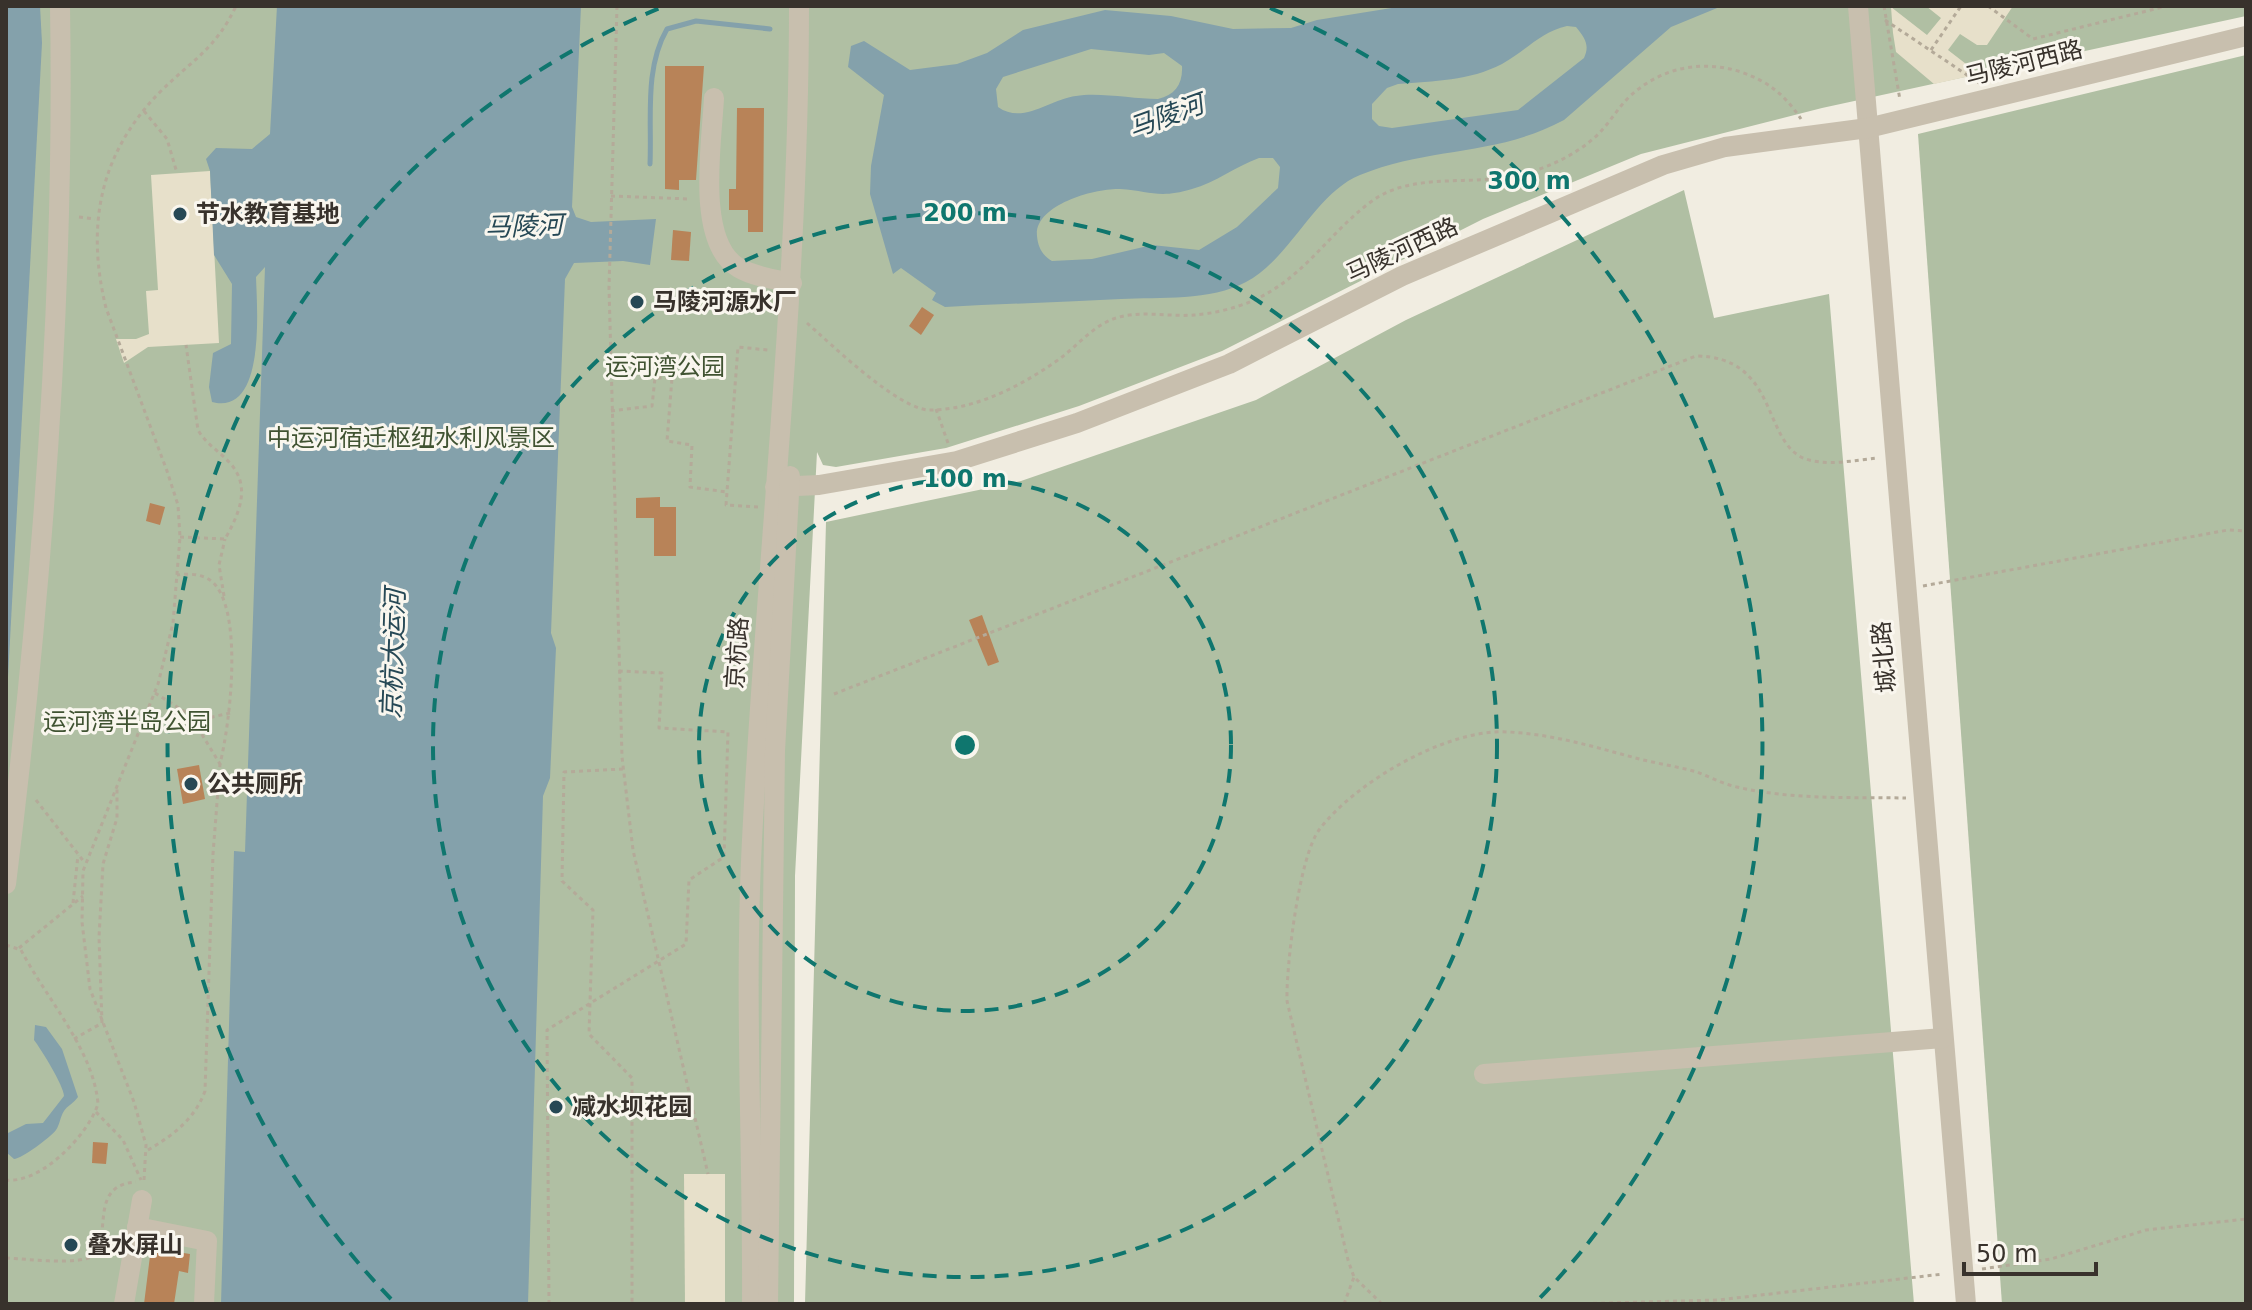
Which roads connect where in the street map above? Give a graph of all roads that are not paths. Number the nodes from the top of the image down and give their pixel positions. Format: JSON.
{"nodes":[{"id":1,"x":60,"y":6,"type":"edge"},
{"id":2,"x":799,"y":6,"type":"edge"},
{"id":3,"x":812,"y":6,"type":"edge"},
{"id":4,"x":1858,"y":6,"type":"edge"},
{"id":5,"x":2246,"y":36,"type":"edge"},
{"id":6,"x":714,"y":98,"type":"dead end"},
{"id":7,"x":1868,"y":128,"type":"junction"},
{"id":8,"x":792,"y":283,"type":"junction"},
{"id":9,"x":782,"y":487,"type":"junction"},
{"id":10,"x":6,"y":884,"type":"edge"},
{"id":11,"x":1943,"y":1038,"type":"junction"},
{"id":12,"x":1484,"y":1074,"type":"dead end"},
{"id":13,"x":142,"y":1200,"type":"road end"},
{"id":14,"x":137,"y":1227,"type":"junction"},
{"id":15,"x":124,"y":1304,"type":"edge"},
{"id":16,"x":204,"y":1304,"type":"edge"},
{"id":17,"x":752,"y":1304,"type":"edge"},
{"id":18,"x":768,"y":1304,"type":"edge"},
{"id":19,"x":1966,"y":1304,"type":"edge"}],
"edges":[{"from":1,"to":10,"type":"street"},
{"from":2,"to":8,"type":"street","name":"京杭路"},
{"from":3,"to":9,"type":"street","name":"京杭路"},
{"from":4,"to":7,"type":"street","name":"城北路"},
{"from":5,"to":7,"type":"street","name":"马陵河西路"},
{"from":6,"to":8,"type":"street"},
{"from":7,"to":9,"type":"street","name":"马陵河西路"},
{"from":7,"to":11,"type":"street","name":"城北路"},
{"from":8,"to":9,"type":"street","name":"京杭路"},
{"from":9,"to":17,"type":"street","name":"京杭路"},
{"from":9,"to":18,"type":"street","name":"京杭路"},
{"from":11,"to":12,"type":"street"},
{"from":11,"to":19,"type":"street","name":"城北路"},
{"from":13,"to":14,"type":"street"},
{"from":14,"to":15,"type":"street"},
{"from":14,"to":16,"type":"street"}]}
